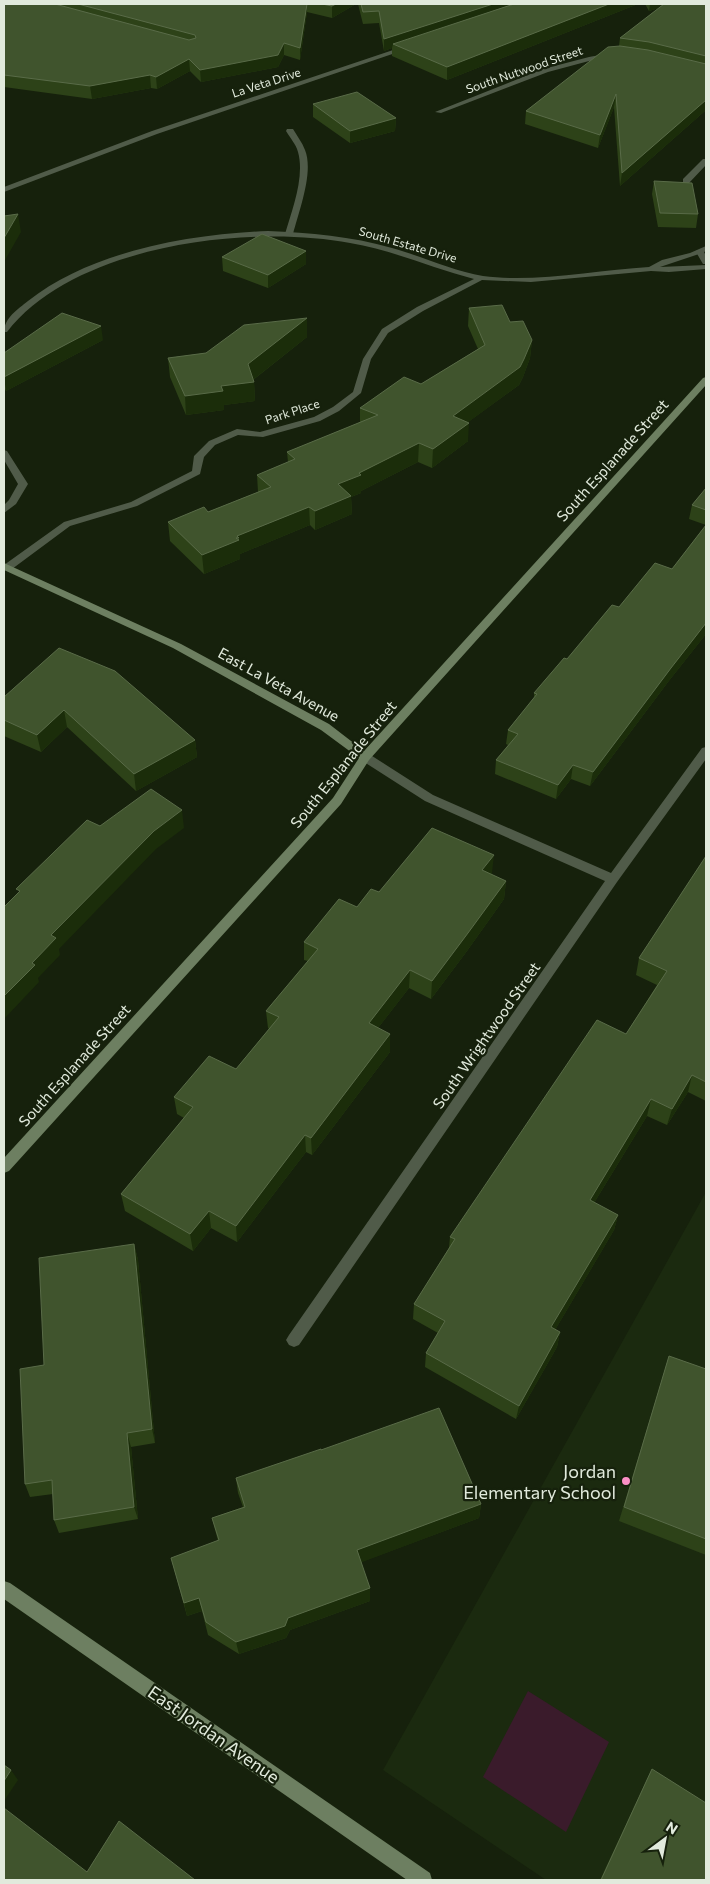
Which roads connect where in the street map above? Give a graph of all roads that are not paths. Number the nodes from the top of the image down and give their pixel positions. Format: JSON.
{"nodes":[{"id":1,"x":414,"y":46,"type":"edge"},
{"id":2,"x":618,"y":54,"type":"edge"},
{"id":3,"x":438,"y":112,"type":"dead end"},
{"id":4,"x":290,"y":131,"type":"dead end"},
{"id":5,"x":706,"y":161,"type":"edge"},
{"id":6,"x":686,"y":181,"type":"edge"},
{"id":7,"x":4,"y":190,"type":"edge"},
{"id":8,"x":289,"y":234,"type":"junction"},
{"id":9,"x":703,"y":250,"type":"edge"},
{"id":10,"x":706,"y":262,"type":"edge"},
{"id":11,"x":706,"y":267,"type":"edge"},
{"id":12,"x":651,"y":269,"type":"junction"},
{"id":13,"x":481,"y":278,"type":"junction"},
{"id":14,"x":4,"y":330,"type":"edge"},
{"id":15,"x":706,"y":380,"type":"edge"},
{"id":16,"x":4,"y":453,"type":"edge"},
{"id":17,"x":4,"y":510,"type":"edge"},
{"id":18,"x":6,"y":566,"type":"edge"},
{"id":19,"x":706,"y":751,"type":"edge"},
{"id":20,"x":365,"y":757,"type":"junction"},
{"id":21,"x":613,"y":879,"type":"junction"},
{"id":22,"x":4,"y":1167,"type":"edge"},
{"id":23,"x":294,"y":1340,"type":"dead end"},
{"id":24,"x":4,"y":1589,"type":"edge"},
{"id":25,"x":423,"y":1880,"type":"edge"}],
"edges":[{"from":1,"to":7,"type":"street","name":"La Veta Drive"},
{"from":2,"to":3,"type":"street","name":"South Nutwood Street"},
{"from":4,"to":8,"type":"street"},
{"from":5,"to":6,"type":"street"},
{"from":8,"to":13,"type":"street","name":"South Estate Drive"},
{"from":8,"to":14,"type":"street","name":"South Estate Drive"},
{"from":9,"to":10,"type":"street"},
{"from":9,"to":12,"type":"street","name":"South Estate Drive"},
{"from":11,"to":12,"type":"street","name":"South Estate Drive"},
{"from":12,"to":13,"type":"street","name":"South Estate Drive"},
{"from":13,"to":18,"type":"street","name":"Park Place"},
{"from":15,"to":20,"type":"main road","name":"South Esplanade Street"},
{"from":16,"to":17,"type":"street"},
{"from":18,"to":20,"type":"main road","name":"East La Veta Avenue"},
{"from":19,"to":21,"type":"street","name":"South Wrightwood Street"},
{"from":20,"to":21,"type":"street","name":"East La Veta Avenue"},
{"from":20,"to":22,"type":"main road","name":"South Esplanade Street"},
{"from":21,"to":23,"type":"street","name":"South Wrightwood Street"},
{"from":24,"to":25,"type":"main road","name":"East Jordan Avenue"}]}
